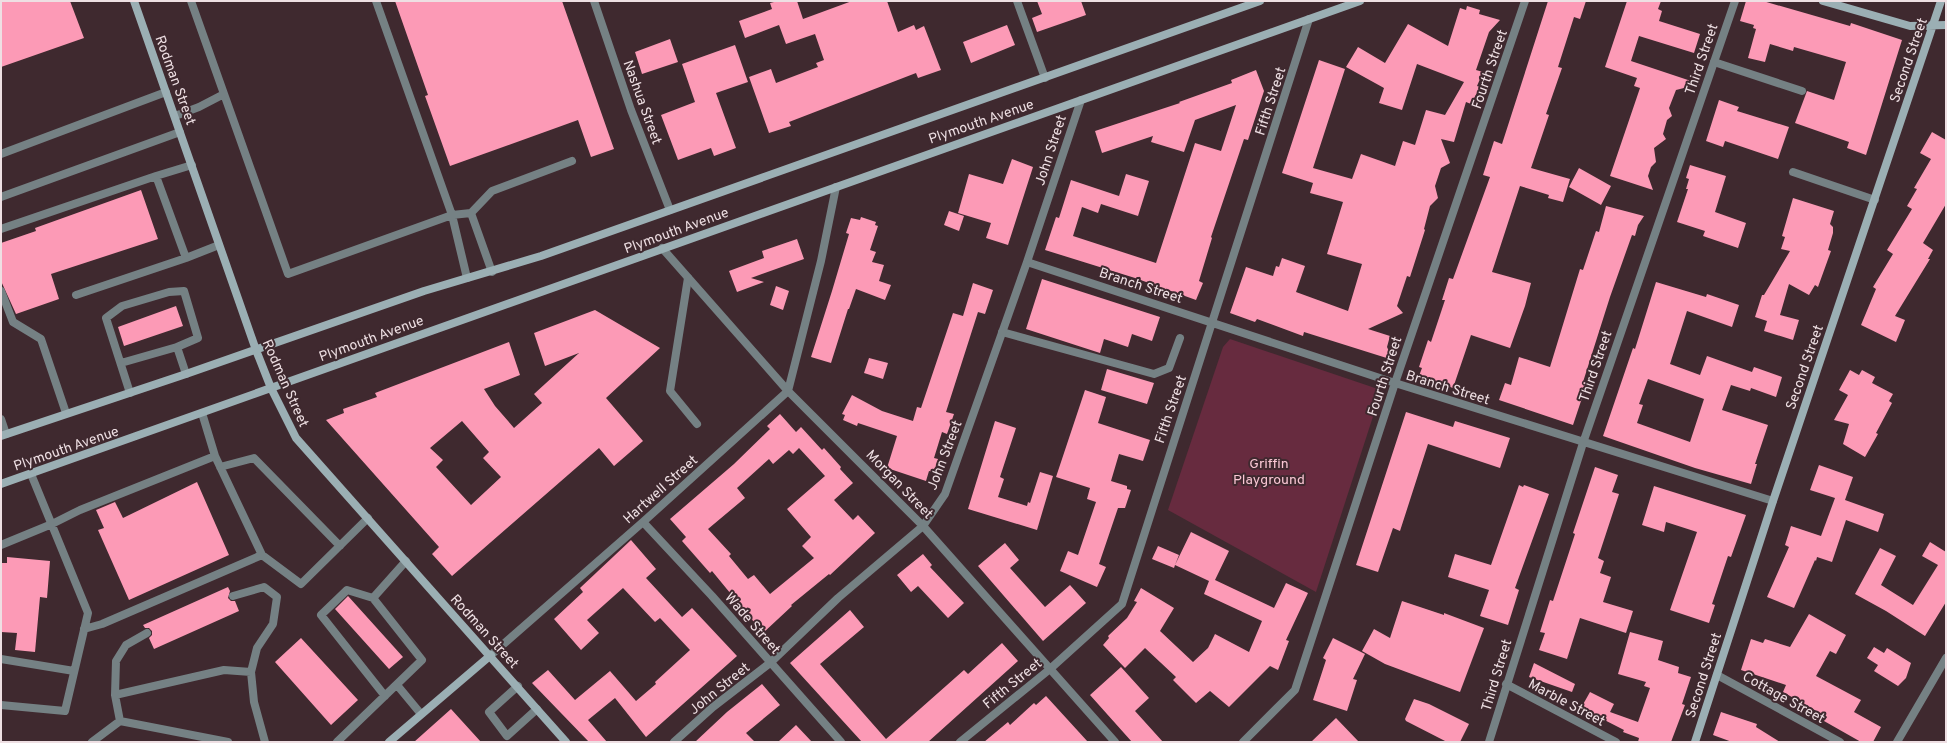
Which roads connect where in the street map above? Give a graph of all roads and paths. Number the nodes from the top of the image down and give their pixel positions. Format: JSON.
{"nodes":[{"id":1,"x":134,"y":1,"type":"edge"},
{"id":2,"x":191,"y":1,"type":"edge"},
{"id":3,"x":376,"y":1,"type":"edge"},
{"id":4,"x":594,"y":1,"type":"edge"},
{"id":5,"x":1017,"y":1,"type":"edge"},
{"id":6,"x":1260,"y":1,"type":"edge"},
{"id":7,"x":1360,"y":1,"type":"edge"},
{"id":8,"x":1526,"y":1,"type":"edge"},
{"id":9,"x":1735,"y":1,"type":"edge"},
{"id":10,"x":1823,"y":1,"type":"edge"},
{"id":11,"x":1942,"y":1,"type":"edge"},
{"id":12,"x":1309,"y":19,"type":"junction"},
{"id":13,"x":1934,"y":24,"type":"junction"},
{"id":14,"x":1946,"y":25,"type":"edge"},
{"id":15,"x":1714,"y":62,"type":"junction"},
{"id":16,"x":1045,"y":78,"type":"junction"},
{"id":17,"x":1802,"y":91,"type":"dead end"},
{"id":18,"x":166,"y":92,"type":"junction"},
{"id":19,"x":224,"y":94,"type":"junction"},
{"id":20,"x":1081,"y":100,"type":"junction"},
{"id":21,"x":175,"y":116,"type":"junction"},
{"id":22,"x":180,"y":132,"type":"junction"},
{"id":23,"x":1,"y":154,"type":"edge"},
{"id":24,"x":572,"y":162,"type":"dead end"},
{"id":25,"x":192,"y":165,"type":"junction"},
{"id":26,"x":1793,"y":172,"type":"dead end"},
{"id":27,"x":156,"y":176,"type":"junction"},
{"id":28,"x":836,"y":186,"type":"junction"},
{"id":29,"x":1,"y":197,"type":"edge"},
{"id":30,"x":1875,"y":200,"type":"junction"},
{"id":31,"x":670,"y":210,"type":"junction"},
{"id":32,"x":472,"y":213,"type":"junction"},
{"id":33,"x":452,"y":215,"type":"junction"},
{"id":34,"x":1,"y":229,"type":"edge"},
{"id":35,"x":219,"y":245,"type":"junction"},
{"id":36,"x":662,"y":248,"type":"junction"},
{"id":37,"x":186,"y":258,"type":"junction"},
{"id":38,"x":1027,"y":262,"type":"junction"},
{"id":39,"x":492,"y":272,"type":"junction"},
{"id":40,"x":467,"y":278,"type":"junction"},
{"id":41,"x":688,"y":278,"type":"junction"},
{"id":42,"x":1,"y":291,"type":"edge"},
{"id":43,"x":76,"y":295,"type":"dead end"},
{"id":44,"x":1213,"y":322,"type":"junction"},
{"id":45,"x":1002,"y":332,"type":"junction"},
{"id":46,"x":1180,"y":338,"type":"dead end"},
{"id":47,"x":177,"y":347,"type":"junction"},
{"id":48,"x":256,"y":350,"type":"junction"},
{"id":49,"x":121,"y":363,"type":"junction"},
{"id":50,"x":186,"y":374,"type":"junction"},
{"id":51,"x":1395,"y":383,"type":"junction"},
{"id":52,"x":271,"y":388,"type":"junction"},
{"id":53,"x":788,"y":391,"type":"junction"},
{"id":54,"x":130,"y":393,"type":"junction"},
{"id":55,"x":66,"y":413,"type":"junction"},
{"id":56,"x":202,"y":413,"type":"junction"},
{"id":57,"x":1,"y":420,"type":"edge"},
{"id":58,"x":697,"y":424,"type":"dead end"},
{"id":59,"x":4,"y":435,"type":"edge"},
{"id":60,"x":1583,"y":442,"type":"junction"},
{"id":61,"x":215,"y":456,"type":"junction"},
{"id":62,"x":220,"y":467,"type":"junction"},
{"id":63,"x":31,"y":474,"type":"junction"},
{"id":64,"x":1,"y":484,"type":"edge"},
{"id":65,"x":1772,"y":501,"type":"junction"},
{"id":66,"x":368,"y":518,"type":"junction"},
{"id":67,"x":643,"y":522,"type":"junction"},
{"id":68,"x":52,"y":524,"type":"junction"},
{"id":69,"x":923,"y":526,"type":"junction"},
{"id":70,"x":1,"y":545,"type":"edge"},
{"id":71,"x":340,"y":546,"type":"junction"},
{"id":72,"x":262,"y":555,"type":"junction"},
{"id":73,"x":406,"y":561,"type":"junction"},
{"id":74,"x":232,"y":596,"type":"dead end"},
{"id":75,"x":373,"y":598,"type":"junction"},
{"id":76,"x":84,"y":628,"type":"junction"},
{"id":77,"x":147,"y":633,"type":"dead end"},
{"id":78,"x":491,"y":656,"type":"junction"},
{"id":79,"x":1946,"y":658,"type":"edge"},
{"id":80,"x":1,"y":659,"type":"edge"},
{"id":81,"x":770,"y":663,"type":"junction"},
{"id":82,"x":1050,"y":669,"type":"junction"},
{"id":83,"x":74,"y":671,"type":"junction"},
{"id":84,"x":251,"y":672,"type":"junction"},
{"id":85,"x":1717,"y":675,"type":"junction"},
{"id":86,"x":1506,"y":684,"type":"junction"},
{"id":87,"x":397,"y":685,"type":"junction"},
{"id":88,"x":518,"y":686,"type":"junction"},
{"id":89,"x":115,"y":695,"type":"junction"},
{"id":90,"x":385,"y":696,"type":"junction"},
{"id":91,"x":1,"y":705,"type":"edge"},
{"id":92,"x":537,"y":709,"type":"junction"},
{"id":93,"x":421,"y":714,"type":"junction"},
{"id":94,"x":120,"y":721,"type":"junction"},
{"id":95,"x":92,"y":742,"type":"edge"},
{"id":96,"x":228,"y":742,"type":"edge"},
{"id":97,"x":265,"y":742,"type":"edge"},
{"id":98,"x":337,"y":742,"type":"edge"},
{"id":99,"x":389,"y":742,"type":"edge"},
{"id":100,"x":566,"y":742,"type":"edge"},
{"id":101,"x":674,"y":742,"type":"edge"},
{"id":102,"x":841,"y":742,"type":"edge"},
{"id":103,"x":960,"y":742,"type":"edge"},
{"id":104,"x":1115,"y":742,"type":"edge"},
{"id":105,"x":1243,"y":742,"type":"edge"},
{"id":106,"x":1489,"y":742,"type":"edge"},
{"id":107,"x":1616,"y":742,"type":"edge"},
{"id":108,"x":1695,"y":742,"type":"edge"},
{"id":109,"x":1840,"y":742,"type":"edge"},
{"id":110,"x":1897,"y":742,"type":"edge"}],
"edges":[{"from":1,"to":18,"type":"main road","name":"Rodman Street"},
{"from":2,"to":19,"type":"street"},
{"from":3,"to":33,"type":"street"},
{"from":4,"to":31,"type":"street","name":"Nashua Street"},
{"from":5,"to":16,"type":"street"},
{"from":6,"to":16,"type":"main road","name":"Plymouth Avenue"},
{"from":7,"to":12,"type":"main road","name":"Plymouth Avenue"},
{"from":8,"to":51,"type":"street","name":"Fourth Street"},
{"from":9,"to":15,"type":"street","name":"Third Street"},
{"from":10,"to":13,"type":"main road"},
{"from":11,"to":13,"type":"main road","name":"Second Street"},
{"from":12,"to":20,"type":"main road","name":"Plymouth Avenue"},
{"from":12,"to":44,"type":"street","name":"Fifth Street"},
{"from":13,"to":14,"type":"main road"},
{"from":13,"to":30,"type":"main road","name":"Second Street"},
{"from":15,"to":17,"type":"street"},
{"from":15,"to":60,"type":"street","name":"Third Street"},
{"from":16,"to":31,"type":"main road","name":"Plymouth Avenue"},
{"from":18,"to":21,"type":"main road","name":"Rodman Street"},
{"from":18,"to":23,"type":"street"},
{"from":19,"to":21,"type":"street"},
{"from":19,"to":33,"type":"street"},
{"from":20,"to":28,"type":"main road","name":"Plymouth Avenue"},
{"from":20,"to":38,"type":"street","name":"John Street"},
{"from":21,"to":22,"type":"main road","name":"Rodman Street"},
{"from":22,"to":25,"type":"main road","name":"Rodman Street"},
{"from":22,"to":29,"type":"street"},
{"from":24,"to":32,"type":"street"},
{"from":25,"to":27,"type":"street"},
{"from":25,"to":35,"type":"main road","name":"Rodman Street"},
{"from":26,"to":30,"type":"street"},
{"from":27,"to":34,"type":"street"},
{"from":27,"to":37,"type":"street"},
{"from":28,"to":36,"type":"main road","name":"Plymouth Avenue"},
{"from":28,"to":53,"type":"street"},
{"from":30,"to":65,"type":"main road","name":"Second Street"},
{"from":31,"to":39,"type":"main road","name":"Plymouth Avenue"},
{"from":32,"to":33,"type":"street"},
{"from":32,"to":39,"type":"street"},
{"from":33,"to":40,"type":"street"},
{"from":35,"to":37,"type":"street"},
{"from":35,"to":48,"type":"main road","name":"Rodman Street"},
{"from":36,"to":41,"type":"street","name":"Morgan Street"},
{"from":36,"to":52,"type":"main road","name":"Plymouth Avenue"},
{"from":37,"to":43,"type":"street"},
{"from":38,"to":44,"type":"street","name":"Branch Street"},
{"from":38,"to":45,"type":"street","name":"John Street"},
{"from":39,"to":40,"type":"main road","name":"Plymouth Avenue"},
{"from":40,"to":48,"type":"main road","name":"Plymouth Avenue"},
{"from":41,"to":53,"type":"street","name":"Morgan Street"},
{"from":41,"to":58,"type":"street"},
{"from":42,"to":55,"type":"street"},
{"from":44,"to":51,"type":"street","name":"Branch Street"},
{"from":44,"to":82,"type":"street","name":"Fifth Street"},
{"from":45,"to":46,"type":"street"},
{"from":45,"to":69,"type":"street","name":"John Street"},
{"from":47,"to":49,"type":"street"},
{"from":47,"to":49,"type":"street"},
{"from":47,"to":50,"type":"street"},
{"from":48,"to":50,"type":"main road","name":"Plymouth Avenue"},
{"from":48,"to":52,"type":"main road","name":"Rodman Street"},
{"from":49,"to":54,"type":"street"},
{"from":50,"to":54,"type":"main road","name":"Plymouth Avenue"},
{"from":51,"to":60,"type":"street","name":"Branch Street"},
{"from":51,"to":105,"type":"street","name":"Fourth Street"},
{"from":52,"to":56,"type":"main road","name":"Plymouth Avenue"},
{"from":52,"to":66,"type":"main road","name":"Rodman Street"},
{"from":53,"to":67,"type":"street","name":"Hartwell Street"},
{"from":53,"to":69,"type":"street","name":"Morgan Street"},
{"from":54,"to":55,"type":"main road","name":"Plymouth Avenue"},
{"from":55,"to":59,"type":"main road","name":"Plymouth Avenue"},
{"from":56,"to":61,"type":"street"},
{"from":56,"to":63,"type":"main road","name":"Plymouth Avenue"},
{"from":57,"to":59,"type":"street"},
{"from":60,"to":65,"type":"street","name":"Branch Street"},
{"from":60,"to":86,"type":"street","name":"Third Street"},
{"from":61,"to":62,"type":"street"},
{"from":61,"to":68,"type":"street"},
{"from":62,"to":71,"type":"street"},
{"from":62,"to":72,"type":"street"},
{"from":63,"to":64,"type":"main road","name":"Plymouth Avenue"},
{"from":63,"to":68,"type":"street"},
{"from":65,"to":85,"type":"main road","name":"Second Street"},
{"from":66,"to":71,"type":"street"},
{"from":66,"to":73,"type":"main road","name":"Rodman Street"},
{"from":67,"to":78,"type":"street","name":"Hartwell Street"},
{"from":67,"to":81,"type":"street","name":"Wade Street"},
{"from":68,"to":70,"type":"street"},
{"from":68,"to":76,"type":"street"},
{"from":69,"to":81,"type":"street","name":"John Street"},
{"from":69,"to":82,"type":"street","name":"Morgan Street"},
{"from":71,"to":72,"type":"street"},
{"from":72,"to":76,"type":"street"},
{"from":73,"to":75,"type":"street"},
{"from":73,"to":78,"type":"main road","name":"Rodman Street"},
{"from":74,"to":84,"type":"street"},
{"from":75,"to":87,"type":"street"},
{"from":75,"to":90,"type":"street"},
{"from":76,"to":83,"type":"street"},
{"from":77,"to":89,"type":"street"},
{"from":78,"to":88,"type":"main road","name":"Rodman Street"},
{"from":78,"to":93,"type":"main road","name":"Hartwell Street"},
{"from":79,"to":110,"type":"street"},
{"from":80,"to":83,"type":"street"},
{"from":81,"to":101,"type":"street","name":"John Street"},
{"from":81,"to":102,"type":"street","name":"Wade Street"},
{"from":82,"to":103,"type":"street","name":"Fifth Street"},
{"from":82,"to":104,"type":"street","name":"Morgan Street"},
{"from":83,"to":91,"type":"street"},
{"from":84,"to":89,"type":"street"},
{"from":84,"to":97,"type":"street"},
{"from":85,"to":108,"type":"main road","name":"Second Street"},
{"from":85,"to":109,"type":"street","name":"Cottage Street"},
{"from":86,"to":106,"type":"street","name":"Third Street"},
{"from":86,"to":107,"type":"street","name":"Marble Street"},
{"from":87,"to":90,"type":"street"},
{"from":87,"to":93,"type":"street"},
{"from":88,"to":92,"type":"main road","name":"Rodman Street"},
{"from":88,"to":92,"type":"street"},
{"from":89,"to":94,"type":"street"},
{"from":90,"to":98,"type":"street"},
{"from":92,"to":100,"type":"main road","name":"Rodman Street"},
{"from":93,"to":99,"type":"main road","name":"Hartwell Street"},
{"from":94,"to":95,"type":"street"},
{"from":94,"to":96,"type":"street"}]}
